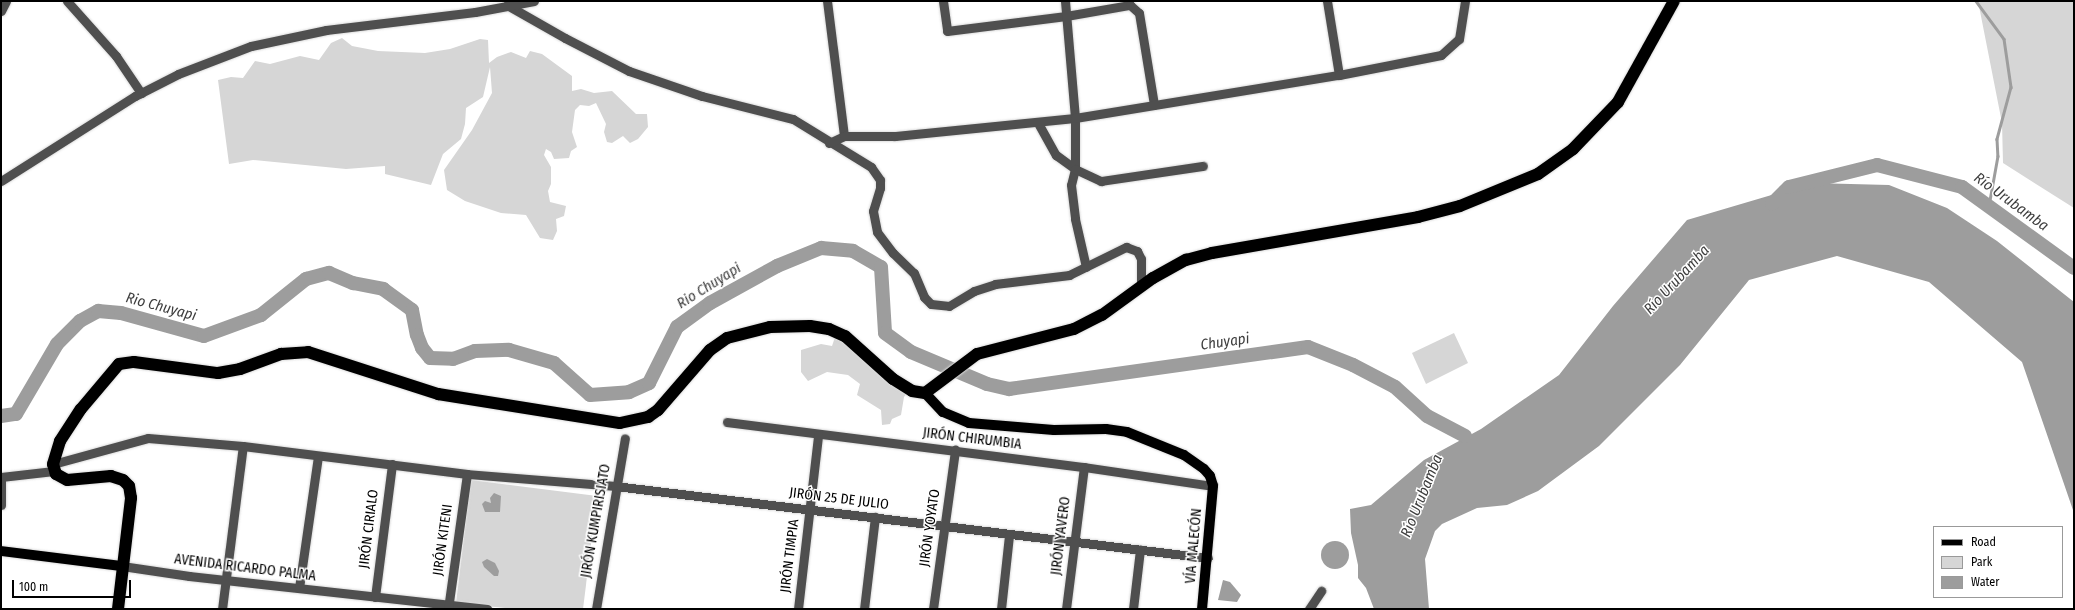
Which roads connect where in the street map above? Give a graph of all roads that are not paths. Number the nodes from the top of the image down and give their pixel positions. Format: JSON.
{"nodes":[{"id":1,"x":6,"y":1,"type":"edge"},
{"id":2,"x":67,"y":1,"type":"edge"},
{"id":3,"x":534,"y":1,"type":"edge"},
{"id":4,"x":827,"y":1,"type":"edge"},
{"id":5,"x":943,"y":1,"type":"edge"},
{"id":6,"x":1064,"y":1,"type":"edge"},
{"id":7,"x":1327,"y":1,"type":"edge"},
{"id":8,"x":1465,"y":1,"type":"edge"},
{"id":9,"x":1674,"y":1,"type":"edge"},
{"id":10,"x":507,"y":5,"type":"junction"},
{"id":11,"x":1,"y":11,"type":"edge"},
{"id":12,"x":1066,"y":16,"type":"junction"},
{"id":13,"x":1339,"y":75,"type":"junction"},
{"id":14,"x":141,"y":94,"type":"junction"},
{"id":15,"x":1154,"y":105,"type":"junction"},
{"id":16,"x":1075,"y":118,"type":"junction"},
{"id":17,"x":1038,"y":123,"type":"junction"},
{"id":18,"x":844,"y":136,"type":"junction"},
{"id":19,"x":829,"y":143,"type":"junction"},
{"id":20,"x":1203,"y":166,"type":"dead end"},
{"id":21,"x":1075,"y":169,"type":"junction"},
{"id":22,"x":1,"y":181,"type":"edge"},
{"id":23,"x":1086,"y":266,"type":"junction"},
{"id":24,"x":1141,"y":286,"type":"junction"},
{"id":25,"x":925,"y":392,"type":"junction"},
{"id":26,"x":727,"y":422,"type":"dead end"},
{"id":27,"x":818,"y":435,"type":"junction"},
{"id":28,"x":625,"y":438,"type":"dead end"},
{"id":29,"x":243,"y":446,"type":"junction"},
{"id":30,"x":955,"y":450,"type":"junction"},
{"id":31,"x":318,"y":456,"type":"junction"},
{"id":32,"x":392,"y":464,"type":"junction"},
{"id":33,"x":53,"y":467,"type":"junction"},
{"id":34,"x":1084,"y":467,"type":"junction"},
{"id":35,"x":467,"y":474,"type":"junction"},
{"id":36,"x":1,"y":476,"type":"edge"},
{"id":37,"x":1,"y":481,"type":"edge"},
{"id":38,"x":615,"y":486,"type":"junction"},
{"id":39,"x":1214,"y":486,"type":"junction"},
{"id":40,"x":1,"y":505,"type":"edge"},
{"id":41,"x":809,"y":510,"type":"junction"},
{"id":42,"x":875,"y":517,"type":"junction"},
{"id":43,"x":943,"y":527,"type":"junction"},
{"id":44,"x":1009,"y":535,"type":"junction"},
{"id":45,"x":1075,"y":542,"type":"junction"},
{"id":46,"x":1140,"y":549,"type":"junction"},
{"id":47,"x":1,"y":551,"type":"edge"},
{"id":48,"x":1208,"y":558,"type":"junction"},
{"id":49,"x":122,"y":566,"type":"junction"},
{"id":50,"x":225,"y":579,"type":"junction"},
{"id":51,"x":299,"y":588,"type":"junction"},
{"id":52,"x":1321,"y":591,"type":"dead end"},
{"id":53,"x":375,"y":597,"type":"junction"},
{"id":54,"x":448,"y":607,"type":"edge"},
{"id":55,"x":118,"y":609,"type":"edge"},
{"id":56,"x":222,"y":609,"type":"edge"},
{"id":57,"x":487,"y":609,"type":"edge"},
{"id":58,"x":596,"y":609,"type":"edge"},
{"id":59,"x":798,"y":609,"type":"edge"},
{"id":60,"x":864,"y":609,"type":"edge"},
{"id":61,"x":933,"y":609,"type":"edge"},
{"id":62,"x":1001,"y":609,"type":"edge"},
{"id":63,"x":1066,"y":609,"type":"edge"},
{"id":64,"x":1133,"y":609,"type":"edge"},
{"id":65,"x":1202,"y":609,"type":"edge"},
{"id":66,"x":1309,"y":609,"type":"edge"}],
"edges":[{"from":1,"to":11,"type":"street"},
{"from":2,"to":14,"type":"street"},
{"from":3,"to":10,"type":"street"},
{"from":4,"to":18,"type":"street"},
{"from":5,"to":12,"type":"street"},
{"from":6,"to":12,"type":"street"},
{"from":7,"to":13,"type":"street"},
{"from":8,"to":13,"type":"street"},
{"from":9,"to":24,"type":"highway"},
{"from":10,"to":14,"type":"street"},
{"from":10,"to":19,"type":"street"},
{"from":12,"to":15,"type":"street"},
{"from":12,"to":16,"type":"street"},
{"from":13,"to":15,"type":"street"},
{"from":14,"to":22,"type":"street"},
{"from":15,"to":16,"type":"street"},
{"from":16,"to":17,"type":"street"},
{"from":16,"to":21,"type":"street"},
{"from":17,"to":18,"type":"street"},
{"from":17,"to":21,"type":"street"},
{"from":18,"to":19,"type":"street"},
{"from":19,"to":23,"type":"street"},
{"from":20,"to":21,"type":"street"},
{"from":21,"to":23,"type":"street"},
{"from":23,"to":24,"type":"street"},
{"from":24,"to":25,"type":"highway"},
{"from":25,"to":33,"type":"highway"},
{"from":25,"to":39,"type":"main road"},
{"from":26,"to":27,"type":"street","name":"JIRÓN CHIRUMBIA"},
{"from":27,"to":30,"type":"street","name":"JIRÓN CHIRUMBIA"},
{"from":27,"to":41,"type":"street","name":"JIRÓN TIMPIA"},
{"from":28,"to":38,"type":"street","name":"JIRÓN KUMPIRISIATO"},
{"from":29,"to":31,"type":"street","name":"JIRÓN 25 DE JULIO"},
{"from":29,"to":33,"type":"street","name":"JIRÓN 25 DE JULIO"},
{"from":29,"to":50,"type":"street"},
{"from":30,"to":34,"type":"street","name":"JIRÓN CHIRUMBIA"},
{"from":30,"to":43,"type":"street","name":"JIRÓN YOYATO"},
{"from":31,"to":32,"type":"street","name":"JIRÓN 25 DE JULIO"},
{"from":31,"to":51,"type":"street"},
{"from":32,"to":35,"type":"street","name":"JIRÓN 25 DE JULIO"},
{"from":32,"to":53,"type":"street","name":"JIRÓN CIRIALO"},
{"from":33,"to":36,"type":"street","name":"JIRÓN 25 DE JULIO"},
{"from":33,"to":49,"type":"highway"},
{"from":34,"to":39,"type":"street","name":"JIRÓN CHIRUMBIA"},
{"from":34,"to":45,"type":"street","name":"JIRÓN YAVERO"},
{"from":35,"to":38,"type":"street","name":"JIRÓN 25 DE JULIO"},
{"from":35,"to":54,"type":"street","name":"JIRÓN KITENI"},
{"from":37,"to":40,"type":"street"},
{"from":38,"to":41,"type":"street","name":"JIRÓN 25 DE JULIO"},
{"from":38,"to":58,"type":"street","name":"JIRÓN KUMPIRISIATO"},
{"from":39,"to":48,"type":"main road","name":"VÍA MALECÓN"},
{"from":41,"to":42,"type":"street","name":"JIRÓN 25 DE JULIO"},
{"from":41,"to":59,"type":"street","name":"JIRÓN TIMPIA"},
{"from":42,"to":43,"type":"street","name":"JIRÓN 25 DE JULIO"},
{"from":42,"to":60,"type":"street"},
{"from":43,"to":44,"type":"street","name":"JIRÓN 25 DE JULIO"},
{"from":43,"to":61,"type":"street","name":"JIRÓN YOYATO"},
{"from":44,"to":45,"type":"street","name":"JIRÓN 25 DE JULIO"},
{"from":44,"to":62,"type":"street"},
{"from":45,"to":46,"type":"street","name":"JIRÓN 25 DE JULIO"},
{"from":45,"to":63,"type":"street","name":"JIRÓN YAVERO"},
{"from":46,"to":48,"type":"street","name":"JIRÓN 25 DE JULIO"},
{"from":46,"to":64,"type":"street"},
{"from":47,"to":49,"type":"main road","name":"AVENIDA RICARDO PALMA"},
{"from":48,"to":65,"type":"main road","name":"VÍA MALECÓN"},
{"from":49,"to":50,"type":"street","name":"AVENIDA RICARDO PALMA"},
{"from":49,"to":55,"type":"highway"},
{"from":50,"to":51,"type":"street","name":"AVENIDA RICARDO PALMA"},
{"from":50,"to":56,"type":"street"},
{"from":51,"to":53,"type":"street","name":"AVENIDA RICARDO PALMA"},
{"from":52,"to":66,"type":"street"},
{"from":53,"to":54,"type":"street","name":"AVENIDA RICARDO PALMA"},
{"from":54,"to":57,"type":"street","name":"AVENIDA RICARDO PALMA"}]}
